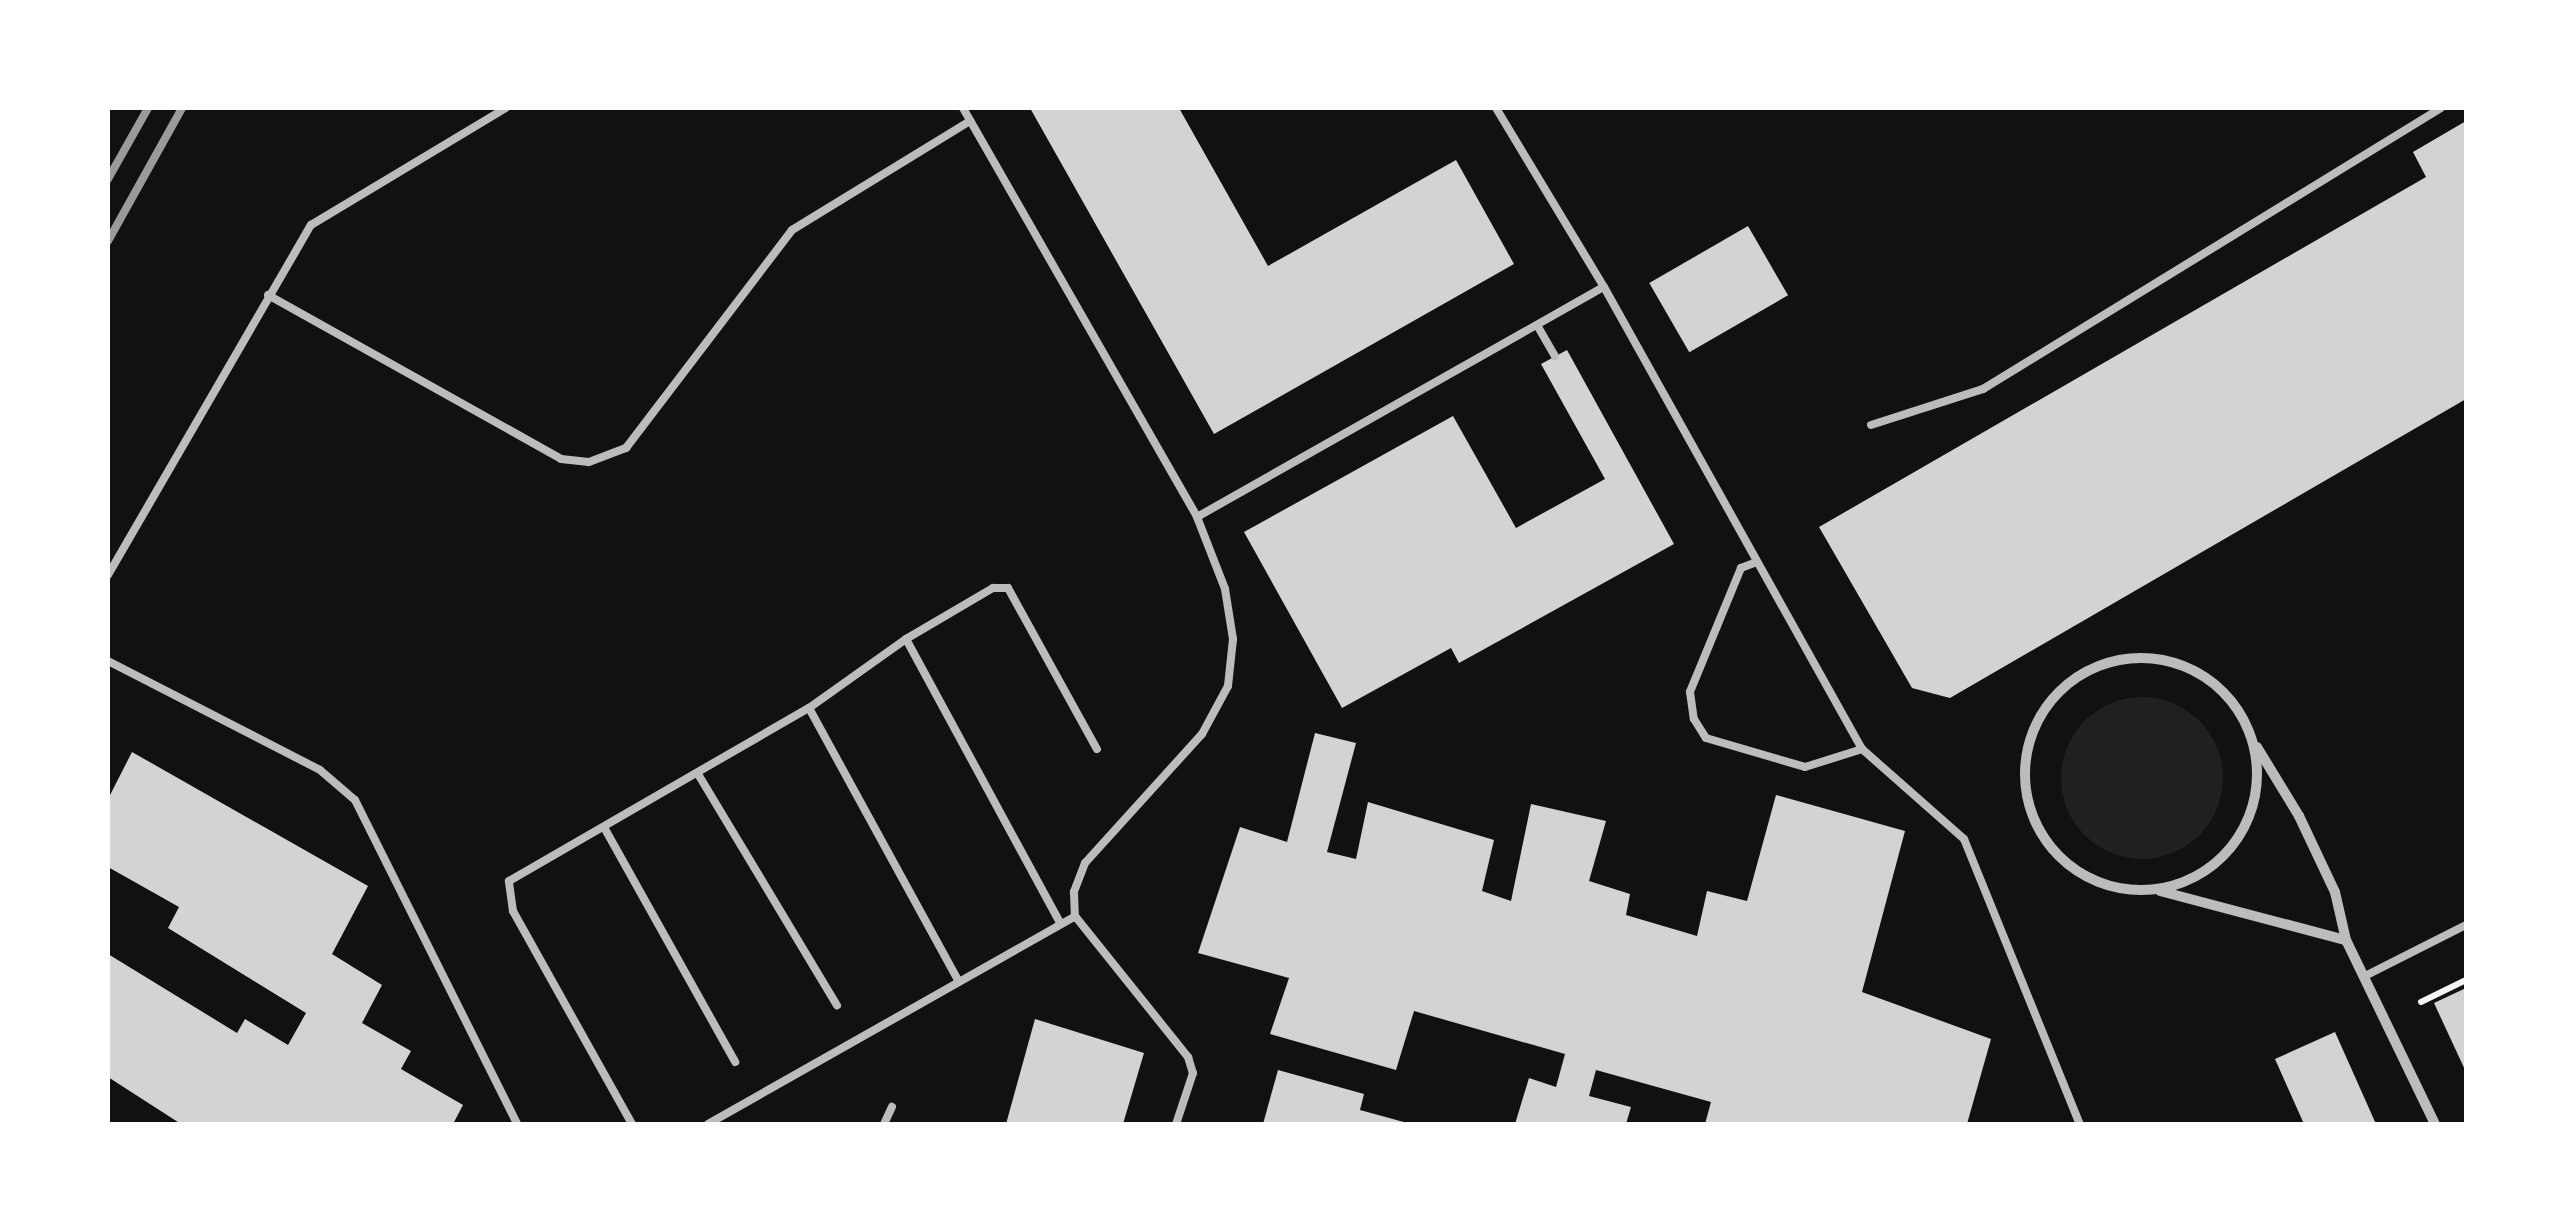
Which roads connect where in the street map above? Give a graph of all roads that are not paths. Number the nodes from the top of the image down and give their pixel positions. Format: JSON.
{"nodes":[{"id":1,"x":506,"y":108,"type":"edge"},
{"id":2,"x":963,"y":108,"type":"edge"},
{"id":3,"x":1496,"y":108,"type":"edge"},
{"id":4,"x":2441,"y":108,"type":"edge"},
{"id":5,"x":970,"y":121,"type":"junction"},
{"id":6,"x":1604,"y":287,"type":"junction"},
{"id":7,"x":268,"y":294,"type":"junction"},
{"id":8,"x":1537,"y":325,"type":"junction"},
{"id":9,"x":1555,"y":356,"type":"dead end"},
{"id":10,"x":1871,"y":424,"type":"dead end"},
{"id":11,"x":1197,"y":517,"type":"junction"},
{"id":12,"x":1754,"y":562,"type":"junction"},
{"id":13,"x":108,"y":575,"type":"edge"},
{"id":14,"x":906,"y":639,"type":"junction"},
{"id":15,"x":108,"y":661,"type":"edge"},
{"id":16,"x":808,"y":708,"type":"junction"},
{"id":17,"x":2254,"y":741,"type":"junction"},
{"id":18,"x":1097,"y":749,"type":"dead end"},
{"id":19,"x":1862,"y":750,"type":"junction"},
{"id":20,"x":698,"y":774,"type":"junction"},
{"id":21,"x":605,"y":829,"type":"junction"},
{"id":22,"x":2160,"y":891,"type":"junction"},
{"id":23,"x":1075,"y":916,"type":"junction"},
{"id":24,"x":1062,"y":924,"type":"junction"},
{"id":25,"x":2466,"y":926,"type":"edge"},
{"id":26,"x":2346,"y":940,"type":"junction"},
{"id":27,"x":2365,"y":976,"type":"junction"},
{"id":28,"x":959,"y":982,"type":"junction"},
{"id":29,"x":837,"y":1006,"type":"dead end"},
{"id":30,"x":734,"y":1062,"type":"dead end"},
{"id":31,"x":892,"y":1107,"type":"dead end"},
{"id":32,"x":517,"y":1124,"type":"edge"},
{"id":33,"x":632,"y":1124,"type":"edge"},
{"id":34,"x":708,"y":1124,"type":"edge"},
{"id":35,"x":884,"y":1124,"type":"edge"},
{"id":36,"x":1176,"y":1124,"type":"edge"},
{"id":37,"x":2080,"y":1124,"type":"edge"},
{"id":38,"x":2435,"y":1124,"type":"edge"}],
"edges":[{"from":1,"to":7,"type":"lane"},
{"from":2,"to":5,"type":"lane"},
{"from":3,"to":6,"type":"lane"},
{"from":4,"to":10,"type":"lane"},
{"from":5,"to":7,"type":"lane"},
{"from":5,"to":11,"type":"lane"},
{"from":6,"to":8,"type":"lane"},
{"from":6,"to":12,"type":"lane"},
{"from":7,"to":13,"type":"lane"},
{"from":8,"to":9,"type":"lane"},
{"from":8,"to":11,"type":"lane"},
{"from":11,"to":23,"type":"lane"},
{"from":12,"to":19,"type":"lane"},
{"from":12,"to":19,"type":"lane"},
{"from":14,"to":16,"type":"lane"},
{"from":14,"to":18,"type":"lane"},
{"from":14,"to":24,"type":"lane"},
{"from":15,"to":32,"type":"lane"},
{"from":16,"to":20,"type":"lane"},
{"from":16,"to":28,"type":"lane"},
{"from":17,"to":22,"type":"street"},
{"from":17,"to":22,"type":"street"},
{"from":17,"to":26,"type":"street"},
{"from":19,"to":37,"type":"lane"},
{"from":20,"to":21,"type":"lane"},
{"from":20,"to":29,"type":"lane"},
{"from":21,"to":30,"type":"lane"},
{"from":21,"to":33,"type":"lane"},
{"from":22,"to":26,"type":"street"},
{"from":23,"to":24,"type":"lane"},
{"from":23,"to":36,"type":"lane"},
{"from":24,"to":28,"type":"lane"},
{"from":25,"to":27,"type":"lane"},
{"from":26,"to":27,"type":"street"},
{"from":27,"to":38,"type":"street"},
{"from":28,"to":34,"type":"lane"},
{"from":31,"to":35,"type":"lane"}]}
